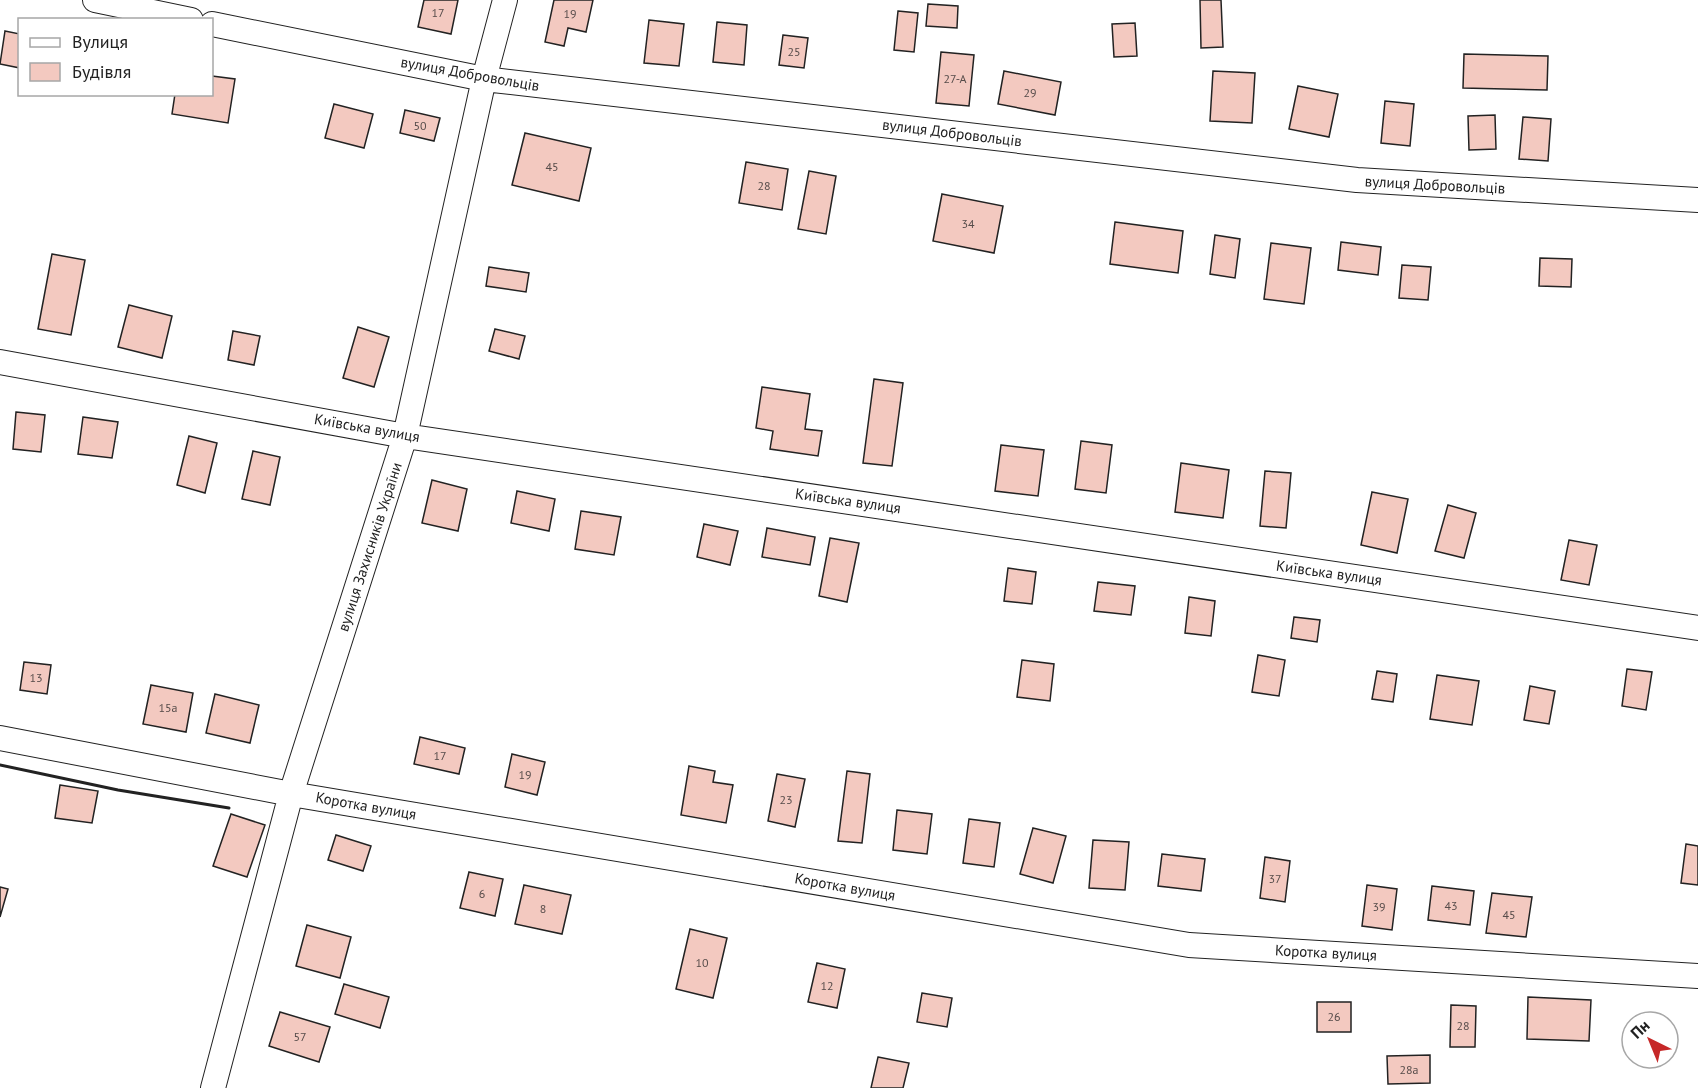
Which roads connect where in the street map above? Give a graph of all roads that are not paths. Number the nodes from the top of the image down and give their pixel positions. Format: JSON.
{"nodes":[{"id":1,"x":95,"y":0,"type":"edge"},
{"id":2,"x":505,"y":0,"type":"edge"},
{"id":3,"x":181,"y":18,"type":"edge"},
{"id":4,"x":213,"y":24,"type":"edge"},
{"id":5,"x":484,"y":79,"type":"junction"},
{"id":6,"x":1698,"y":200,"type":"edge"},
{"id":7,"x":0,"y":362,"type":"edge"},
{"id":8,"x":405,"y":436,"type":"junction"},
{"id":9,"x":1698,"y":628,"type":"edge"},
{"id":10,"x":0,"y":738,"type":"edge"},
{"id":11,"x":291,"y":794,"type":"junction"},
{"id":12,"x":1698,"y":976,"type":"edge"},
{"id":13,"x":213,"y":1088,"type":"edge"}],
"edges":[{"from":1,"to":3,"type":"street"},
{"from":2,"to":5,"type":"street","name":"вулиця Захисників України"},
{"from":4,"to":5,"type":"street","name":"вулиця Добровольців"},
{"from":5,"to":6,"type":"street","name":"вулиця Добровольців"},
{"from":5,"to":8,"type":"street","name":"вулиця Захисників України"},
{"from":7,"to":8,"type":"street","name":"Київська вулиця"},
{"from":8,"to":9,"type":"street","name":"Київська вулиця"},
{"from":8,"to":11,"type":"street","name":"вулиця Захисників України"},
{"from":10,"to":11,"type":"street","name":"Коротка вулиця"},
{"from":11,"to":12,"type":"street","name":"Коротка вулиця"},
{"from":11,"to":13,"type":"street","name":"вулиця Захисників України"}]}
